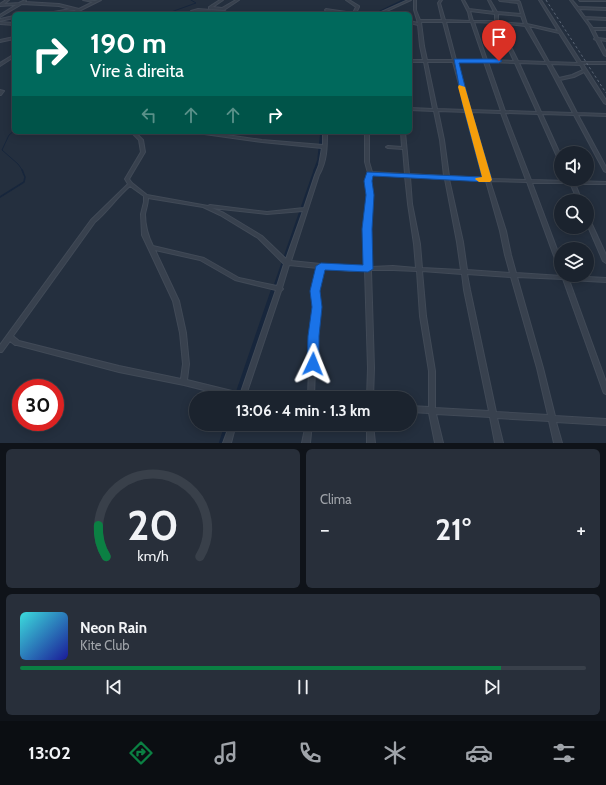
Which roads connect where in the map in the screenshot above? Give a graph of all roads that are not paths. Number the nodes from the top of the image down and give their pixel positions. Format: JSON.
{"nodes":[{"id":1,"x":8,"y":0,"type":"edge"},
{"id":2,"x":27,"y":0,"type":"edge"},
{"id":3,"x":84,"y":0,"type":"edge"},
{"id":4,"x":100,"y":0,"type":"edge"},
{"id":5,"x":222,"y":0,"type":"edge"},
{"id":6,"x":237,"y":0,"type":"edge"},
{"id":7,"x":347,"y":0,"type":"edge"},
{"id":8,"x":410,"y":0,"type":"edge"},
{"id":9,"x":415,"y":0,"type":"edge"},
{"id":10,"x":441,"y":0,"type":"edge"},
{"id":11,"x":463,"y":0,"type":"edge"},
{"id":12,"x":489,"y":0,"type":"edge"},
{"id":13,"x":500,"y":0,"type":"edge"},
{"id":14,"x":540,"y":0,"type":"edge"},
{"id":15,"x":571,"y":0,"type":"edge"},
{"id":16,"x":580,"y":0,"type":"edge"},
{"id":17,"x":606,"y":0,"type":"edge"},
{"id":18,"x":95,"y":2,"type":"junction"},
{"id":19,"x":21,"y":4,"type":"junction"},
{"id":20,"x":0,"y":5,"type":"edge"},
{"id":21,"x":396,"y":6,"type":"junction"},
{"id":22,"x":66,"y":7,"type":"junction"},
{"id":23,"x":0,"y":8,"type":"edge"},
{"id":24,"x":210,"y":8,"type":"junction"},
{"id":25,"x":577,"y":8,"type":"junction"},
{"id":26,"x":74,"y":9,"type":"junction"},
{"id":27,"x":606,"y":9,"type":"edge"},
{"id":28,"x":79,"y":10,"type":"junction"},
{"id":29,"x":326,"y":10,"type":"dead end"},
{"id":30,"x":468,"y":10,"type":"junction"},
{"id":31,"x":64,"y":11,"type":"junction"},
{"id":32,"x":205,"y":11,"type":"junction"},
{"id":33,"x":57,"y":12,"type":"edge"},
{"id":34,"x":75,"y":12,"type":"edge"},
{"id":35,"x":193,"y":12,"type":"edge"},
{"id":36,"x":225,"y":12,"type":"edge"},
{"id":37,"x":340,"y":12,"type":"edge"},
{"id":38,"x":356,"y":12,"type":"edge"},
{"id":39,"x":382,"y":12,"type":"edge"},
{"id":40,"x":386,"y":12,"type":"edge"},
{"id":41,"x":496,"y":14,"type":"junction"},
{"id":42,"x":522,"y":15,"type":"junction"},
{"id":43,"x":12,"y":17,"type":"edge"},
{"id":44,"x":0,"y":18,"type":"edge"},
{"id":45,"x":584,"y":18,"type":"junction"},
{"id":46,"x":606,"y":19,"type":"edge"},
{"id":47,"x":412,"y":22,"type":"edge"},
{"id":48,"x":445,"y":22,"type":"junction"},
{"id":49,"x":472,"y":22,"type":"junction"},
{"id":50,"x":498,"y":22,"type":"junction"},
{"id":51,"x":12,"y":23,"type":"edge"},
{"id":52,"x":419,"y":23,"type":"junction"},
{"id":53,"x":526,"y":25,"type":"junction"},
{"id":54,"x":591,"y":29,"type":"junction"},
{"id":55,"x":606,"y":29,"type":"edge"},
{"id":56,"x":560,"y":32,"type":"junction"},
{"id":57,"x":12,"y":38,"type":"edge"},
{"id":58,"x":596,"y":39,"type":"junction"},
{"id":59,"x":606,"y":40,"type":"edge"},
{"id":60,"x":0,"y":41,"type":"edge"},
{"id":61,"x":605,"y":51,"type":"edge"},
{"id":62,"x":606,"y":55,"type":"edge"},
{"id":63,"x":12,"y":57,"type":"edge"},
{"id":64,"x":425,"y":60,"type":"junction"},
{"id":65,"x":412,"y":61,"type":"edge"},
{"id":66,"x":456,"y":61,"type":"junction"},
{"id":67,"x":486,"y":62,"type":"junction"},
{"id":68,"x":517,"y":62,"type":"junction"},
{"id":69,"x":548,"y":63,"type":"junction"},
{"id":70,"x":581,"y":63,"type":"junction"},
{"id":71,"x":606,"y":64,"type":"edge"},
{"id":72,"x":0,"y":65,"type":"edge"},
{"id":73,"x":585,"y":70,"type":"junction"},
{"id":74,"x":557,"y":80,"type":"junction"},
{"id":75,"x":0,"y":91,"type":"edge"},
{"id":76,"x":0,"y":94,"type":"edge"},
{"id":77,"x":606,"y":103,"type":"edge"},
{"id":78,"x":412,"y":109,"type":"edge"},
{"id":79,"x":435,"y":110,"type":"junction"},
{"id":80,"x":468,"y":111,"type":"junction"},
{"id":81,"x":504,"y":112,"type":"junction"},
{"id":82,"x":540,"y":113,"type":"junction"},
{"id":83,"x":575,"y":113,"type":"junction"},
{"id":84,"x":606,"y":114,"type":"edge"},
{"id":85,"x":135,"y":134,"type":"edge"},
{"id":86,"x":228,"y":134,"type":"edge"},
{"id":87,"x":325,"y":134,"type":"edge"},
{"id":88,"x":367,"y":134,"type":"edge"},
{"id":89,"x":403,"y":134,"type":"edge"},
{"id":90,"x":554,"y":146,"type":"edge"},
{"id":91,"x":325,"y":147,"type":"junction"},
{"id":92,"x":388,"y":147,"type":"dead end"},
{"id":93,"x":405,"y":148,"type":"junction"},
{"id":94,"x":606,"y":171,"type":"edge"},
{"id":95,"x":370,"y":174,"type":"junction"},
{"id":96,"x":408,"y":175,"type":"junction"},
{"id":97,"x":448,"y":177,"type":"junction"},
{"id":98,"x":487,"y":180,"type":"junction"},
{"id":99,"x":530,"y":181,"type":"junction"},
{"id":100,"x":554,"y":181,"type":"edge"},
{"id":101,"x":594,"y":182,"type":"edge"},
{"id":102,"x":606,"y":183,"type":"edge"},
{"id":103,"x":130,"y":184,"type":"junction"},
{"id":104,"x":146,"y":196,"type":"junction"},
{"id":105,"x":204,"y":206,"type":"junction"},
{"id":106,"x":306,"y":209,"type":"junction"},
{"id":107,"x":594,"y":234,"type":"edge"},
{"id":108,"x":150,"y":247,"type":"junction"},
{"id":109,"x":554,"y":248,"type":"edge"},
{"id":110,"x":606,"y":261,"type":"edge"},
{"id":111,"x":288,"y":264,"type":"junction"},
{"id":112,"x":321,"y":266,"type":"junction"},
{"id":113,"x":368,"y":269,"type":"junction"},
{"id":114,"x":420,"y":269,"type":"junction"},
{"id":115,"x":465,"y":273,"type":"junction"},
{"id":116,"x":514,"y":274,"type":"junction"},
{"id":117,"x":554,"y":276,"type":"edge"},
{"id":118,"x":594,"y":279,"type":"edge"},
{"id":119,"x":606,"y":280,"type":"edge"},
{"id":120,"x":567,"y":282,"type":"edge"},
{"id":121,"x":280,"y":289,"type":"junction"},
{"id":122,"x":10,"y":336,"type":"junction"},
{"id":123,"x":0,"y":350,"type":"edge"},
{"id":124,"x":184,"y":382,"type":"junction"},
{"id":125,"x":220,"y":391,"type":"edge"},
{"id":126,"x":245,"y":391,"type":"edge"},
{"id":127,"x":311,"y":391,"type":"edge"},
{"id":128,"x":370,"y":391,"type":"edge"},
{"id":129,"x":606,"y":392,"type":"edge"},
{"id":130,"x":417,"y":410,"type":"edge"},
{"id":131,"x":432,"y":411,"type":"junction"},
{"id":132,"x":493,"y":414,"type":"junction"},
{"id":133,"x":552,"y":419,"type":"junction"},
{"id":134,"x":606,"y":422,"type":"edge"},
{"id":135,"x":231,"y":431,"type":"edge"},
{"id":136,"x":308,"y":431,"type":"edge"},
{"id":137,"x":370,"y":431,"type":"edge"},
{"id":138,"x":227,"y":443,"type":"edge"},
{"id":139,"x":306,"y":443,"type":"edge"},
{"id":140,"x":371,"y":443,"type":"edge"},
{"id":141,"x":439,"y":443,"type":"edge"},
{"id":142,"x":499,"y":443,"type":"edge"},
{"id":143,"x":558,"y":443,"type":"edge"}],
"edges":[{"from":1,"to":20,"type":"street"},
{"from":2,"to":19,"type":"street"},
{"from":3,"to":18,"type":"street"},
{"from":4,"to":18,"type":"street"},
{"from":5,"to":24,"type":"street"},
{"from":6,"to":24,"type":"street"},
{"from":7,"to":38,"type":"street"},
{"from":8,"to":21,"type":"street"},
{"from":9,"to":52,"type":"street"},
{"from":10,"to":48,"type":"street"},
{"from":11,"to":30,"type":"street"},
{"from":12,"to":41,"type":"street"},
{"from":13,"to":42,"type":"street"},
{"from":14,"to":56,"type":"street"},
{"from":15,"to":25,"type":"street"},
{"from":16,"to":17,"type":"street"},
{"from":18,"to":28,"type":"street"},
{"from":19,"to":20,"type":"street"},
{"from":19,"to":22,"type":"street"},
{"from":19,"to":44,"type":"street"},
{"from":20,"to":23,"type":"street"},
{"from":21,"to":39,"type":"street"},
{"from":21,"to":40,"type":"street"},
{"from":22,"to":26,"type":"street"},
{"from":22,"to":31,"type":"street"},
{"from":24,"to":32,"type":"street"},
{"from":25,"to":27,"type":"street"},
{"from":25,"to":45,"type":"street"},
{"from":26,"to":28,"type":"street"},
{"from":26,"to":31,"type":"street"},
{"from":28,"to":34,"type":"street"},
{"from":29,"to":37,"type":"street"},
{"from":30,"to":41,"type":"street"},
{"from":30,"to":49,"type":"street"},
{"from":31,"to":33,"type":"street"},
{"from":32,"to":35,"type":"street"},
{"from":32,"to":36,"type":"street"},
{"from":41,"to":42,"type":"street"},
{"from":41,"to":50,"type":"street"},
{"from":42,"to":53,"type":"street"},
{"from":43,"to":44,"type":"street"},
{"from":44,"to":51,"type":"street"},
{"from":45,"to":46,"type":"street"},
{"from":45,"to":54,"type":"street"},
{"from":47,"to":52,"type":"street"},
{"from":48,"to":49,"type":"street"},
{"from":48,"to":52,"type":"street"},
{"from":48,"to":66,"type":"street"},
{"from":49,"to":50,"type":"street"},
{"from":49,"to":67,"type":"street"},
{"from":50,"to":53,"type":"street"},
{"from":50,"to":68,"type":"street"},
{"from":52,"to":64,"type":"street"},
{"from":53,"to":56,"type":"street"},
{"from":53,"to":69,"type":"street"},
{"from":54,"to":55,"type":"street"},
{"from":54,"to":58,"type":"street"},
{"from":56,"to":70,"type":"street"},
{"from":57,"to":60,"type":"street"},
{"from":58,"to":59,"type":"street"},
{"from":58,"to":61,"type":"street"},
{"from":61,"to":62,"type":"street"},
{"from":63,"to":72,"type":"street"},
{"from":64,"to":65,"type":"street"},
{"from":64,"to":66,"type":"street"},
{"from":64,"to":79,"type":"street"},
{"from":66,"to":67,"type":"street"},
{"from":66,"to":80,"type":"street"},
{"from":67,"to":68,"type":"street"},
{"from":67,"to":81,"type":"street"},
{"from":68,"to":69,"type":"street"},
{"from":68,"to":82,"type":"street"},
{"from":69,"to":70,"type":"street"},
{"from":69,"to":74,"type":"street"},
{"from":70,"to":71,"type":"street"},
{"from":70,"to":73,"type":"street"},
{"from":73,"to":74,"type":"street"},
{"from":73,"to":77,"type":"street"},
{"from":74,"to":83,"type":"street"},
{"from":75,"to":76,"type":"street"},
{"from":78,"to":79,"type":"street"},
{"from":79,"to":80,"type":"street"},
{"from":79,"to":97,"type":"street"},
{"from":80,"to":81,"type":"street"},
{"from":80,"to":98,"type":"street"},
{"from":81,"to":82,"type":"street"},
{"from":81,"to":99,"type":"street"},
{"from":82,"to":83,"type":"street"},
{"from":82,"to":90,"type":"street"},
{"from":83,"to":84,"type":"street"},
{"from":83,"to":94,"type":"street"},
{"from":85,"to":103,"type":"street"},
{"from":86,"to":91,"type":"street"},
{"from":87,"to":91,"type":"street"},
{"from":88,"to":95,"type":"street"},
{"from":89,"to":93,"type":"street"},
{"from":91,"to":106,"type":"street"},
{"from":92,"to":93,"type":"street"},
{"from":93,"to":96,"type":"street"},
{"from":95,"to":96,"type":"street"},
{"from":95,"to":113,"type":"street"},
{"from":96,"to":97,"type":"street"},
{"from":96,"to":114,"type":"street"},
{"from":97,"to":98,"type":"street"},
{"from":97,"to":115,"type":"street"},
{"from":98,"to":99,"type":"street"},
{"from":98,"to":116,"type":"street"},
{"from":99,"to":100,"type":"street"},
{"from":99,"to":109,"type":"street"},
{"from":101,"to":102,"type":"street"},
{"from":103,"to":104,"type":"street"},
{"from":103,"to":122,"type":"street"},
{"from":104,"to":105,"type":"street"},
{"from":104,"to":108,"type":"street"},
{"from":105,"to":106,"type":"street"},
{"from":105,"to":111,"type":"street"},
{"from":106,"to":111,"type":"street"},
{"from":107,"to":110,"type":"street"},
{"from":108,"to":121,"type":"street"},
{"from":108,"to":124,"type":"street"},
{"from":111,"to":112,"type":"street"},
{"from":111,"to":121,"type":"street"},
{"from":112,"to":113,"type":"street"},
{"from":112,"to":127,"type":"street"},
{"from":113,"to":114,"type":"street"},
{"from":113,"to":128,"type":"street"},
{"from":114,"to":115,"type":"street"},
{"from":114,"to":131,"type":"street"},
{"from":115,"to":116,"type":"street"},
{"from":115,"to":132,"type":"street"},
{"from":116,"to":117,"type":"street"},
{"from":116,"to":133,"type":"street"},
{"from":118,"to":119,"type":"street"},
{"from":120,"to":129,"type":"street"},
{"from":121,"to":126,"type":"street"},
{"from":122,"to":123,"type":"street"},
{"from":122,"to":124,"type":"street"},
{"from":124,"to":125,"type":"street"},
{"from":130,"to":131,"type":"street"},
{"from":131,"to":132,"type":"street"},
{"from":131,"to":141,"type":"street"},
{"from":132,"to":133,"type":"street"},
{"from":132,"to":142,"type":"street"},
{"from":133,"to":134,"type":"street"},
{"from":133,"to":143,"type":"street"},
{"from":135,"to":138,"type":"street"},
{"from":136,"to":139,"type":"street"},
{"from":137,"to":140,"type":"street"}]}
